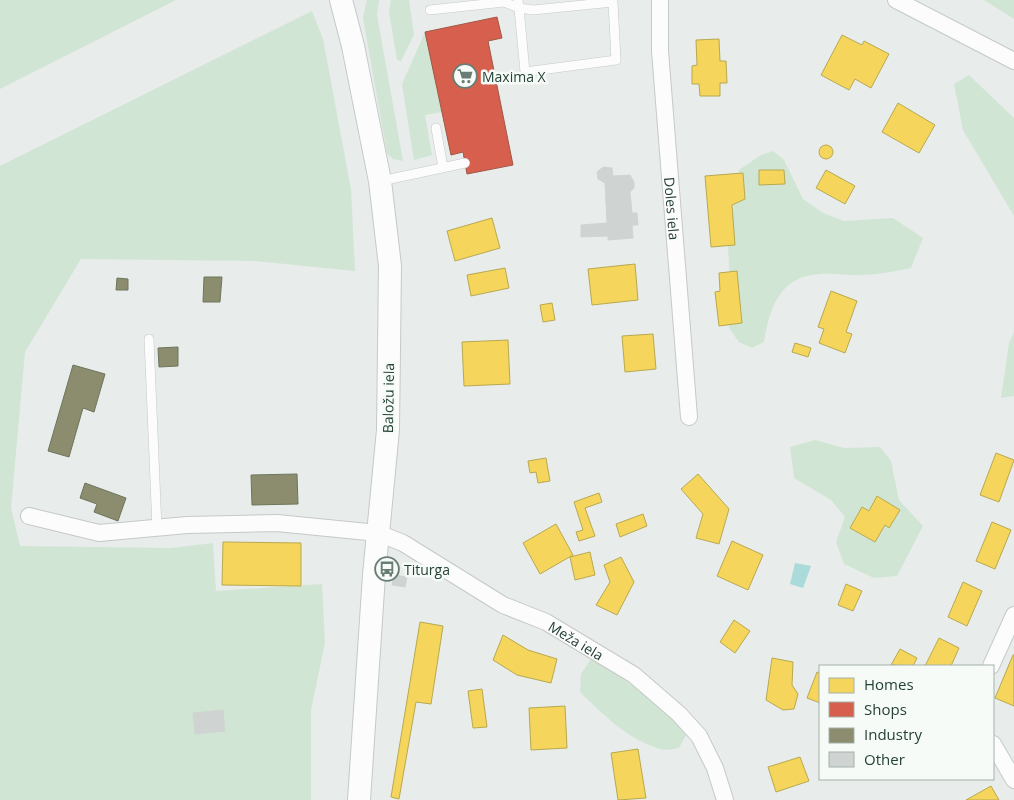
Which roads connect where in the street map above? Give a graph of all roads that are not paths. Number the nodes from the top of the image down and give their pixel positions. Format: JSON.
{"nodes":[{"id":1,"x":660,"y":0,"type":"edge"},
{"id":2,"x":896,"y":0,"type":"edge"},
{"id":3,"x":343,"y":1,"type":"edge"},
{"id":4,"x":518,"y":4,"type":"edge"},
{"id":5,"x":430,"y":10,"type":"dead end"},
{"id":6,"x":1014,"y":61,"type":"edge"},
{"id":7,"x":436,"y":128,"type":"dead end"},
{"id":8,"x":465,"y":163,"type":"dead end"},
{"id":9,"x":443,"y":168,"type":"junction"},
{"id":10,"x":380,"y":181,"type":"junction"},
{"id":11,"x":149,"y":339,"type":"dead end"},
{"id":12,"x":689,"y":417,"type":"dead end"},
{"id":13,"x":29,"y":516,"type":"dead end"},
{"id":14,"x":157,"y":528,"type":"junction"},
{"id":15,"x":378,"y":534,"type":"junction"},
{"id":16,"x":1014,"y":615,"type":"edge"},
{"id":17,"x":991,"y":665,"type":"edge"},
{"id":18,"x":994,"y":746,"type":"edge"},
{"id":19,"x":1014,"y":780,"type":"edge"},
{"id":20,"x":359,"y":800,"type":"edge"},
{"id":21,"x":725,"y":800,"type":"edge"}],
"edges":[{"from":1,"to":12,"type":"street","name":"Doles iela"},
{"from":2,"to":6,"type":"street"},
{"from":3,"to":10,"type":"main road","name":"Baložu iela"},
{"from":4,"to":4,"type":"lane"},
{"from":4,"to":5,"type":"lane"},
{"from":7,"to":9,"type":"lane"},
{"from":8,"to":9,"type":"lane"},
{"from":9,"to":10,"type":"lane"},
{"from":10,"to":15,"type":"main road","name":"Baložu iela"},
{"from":11,"to":14,"type":"lane"},
{"from":13,"to":14,"type":"street","name":"Meža iela"},
{"from":14,"to":15,"type":"street","name":"Meža iela"},
{"from":15,"to":20,"type":"main road","name":"Baložu iela"},
{"from":15,"to":21,"type":"street","name":"Meža iela"},
{"from":16,"to":17,"type":"street"},
{"from":18,"to":19,"type":"street"}]}
